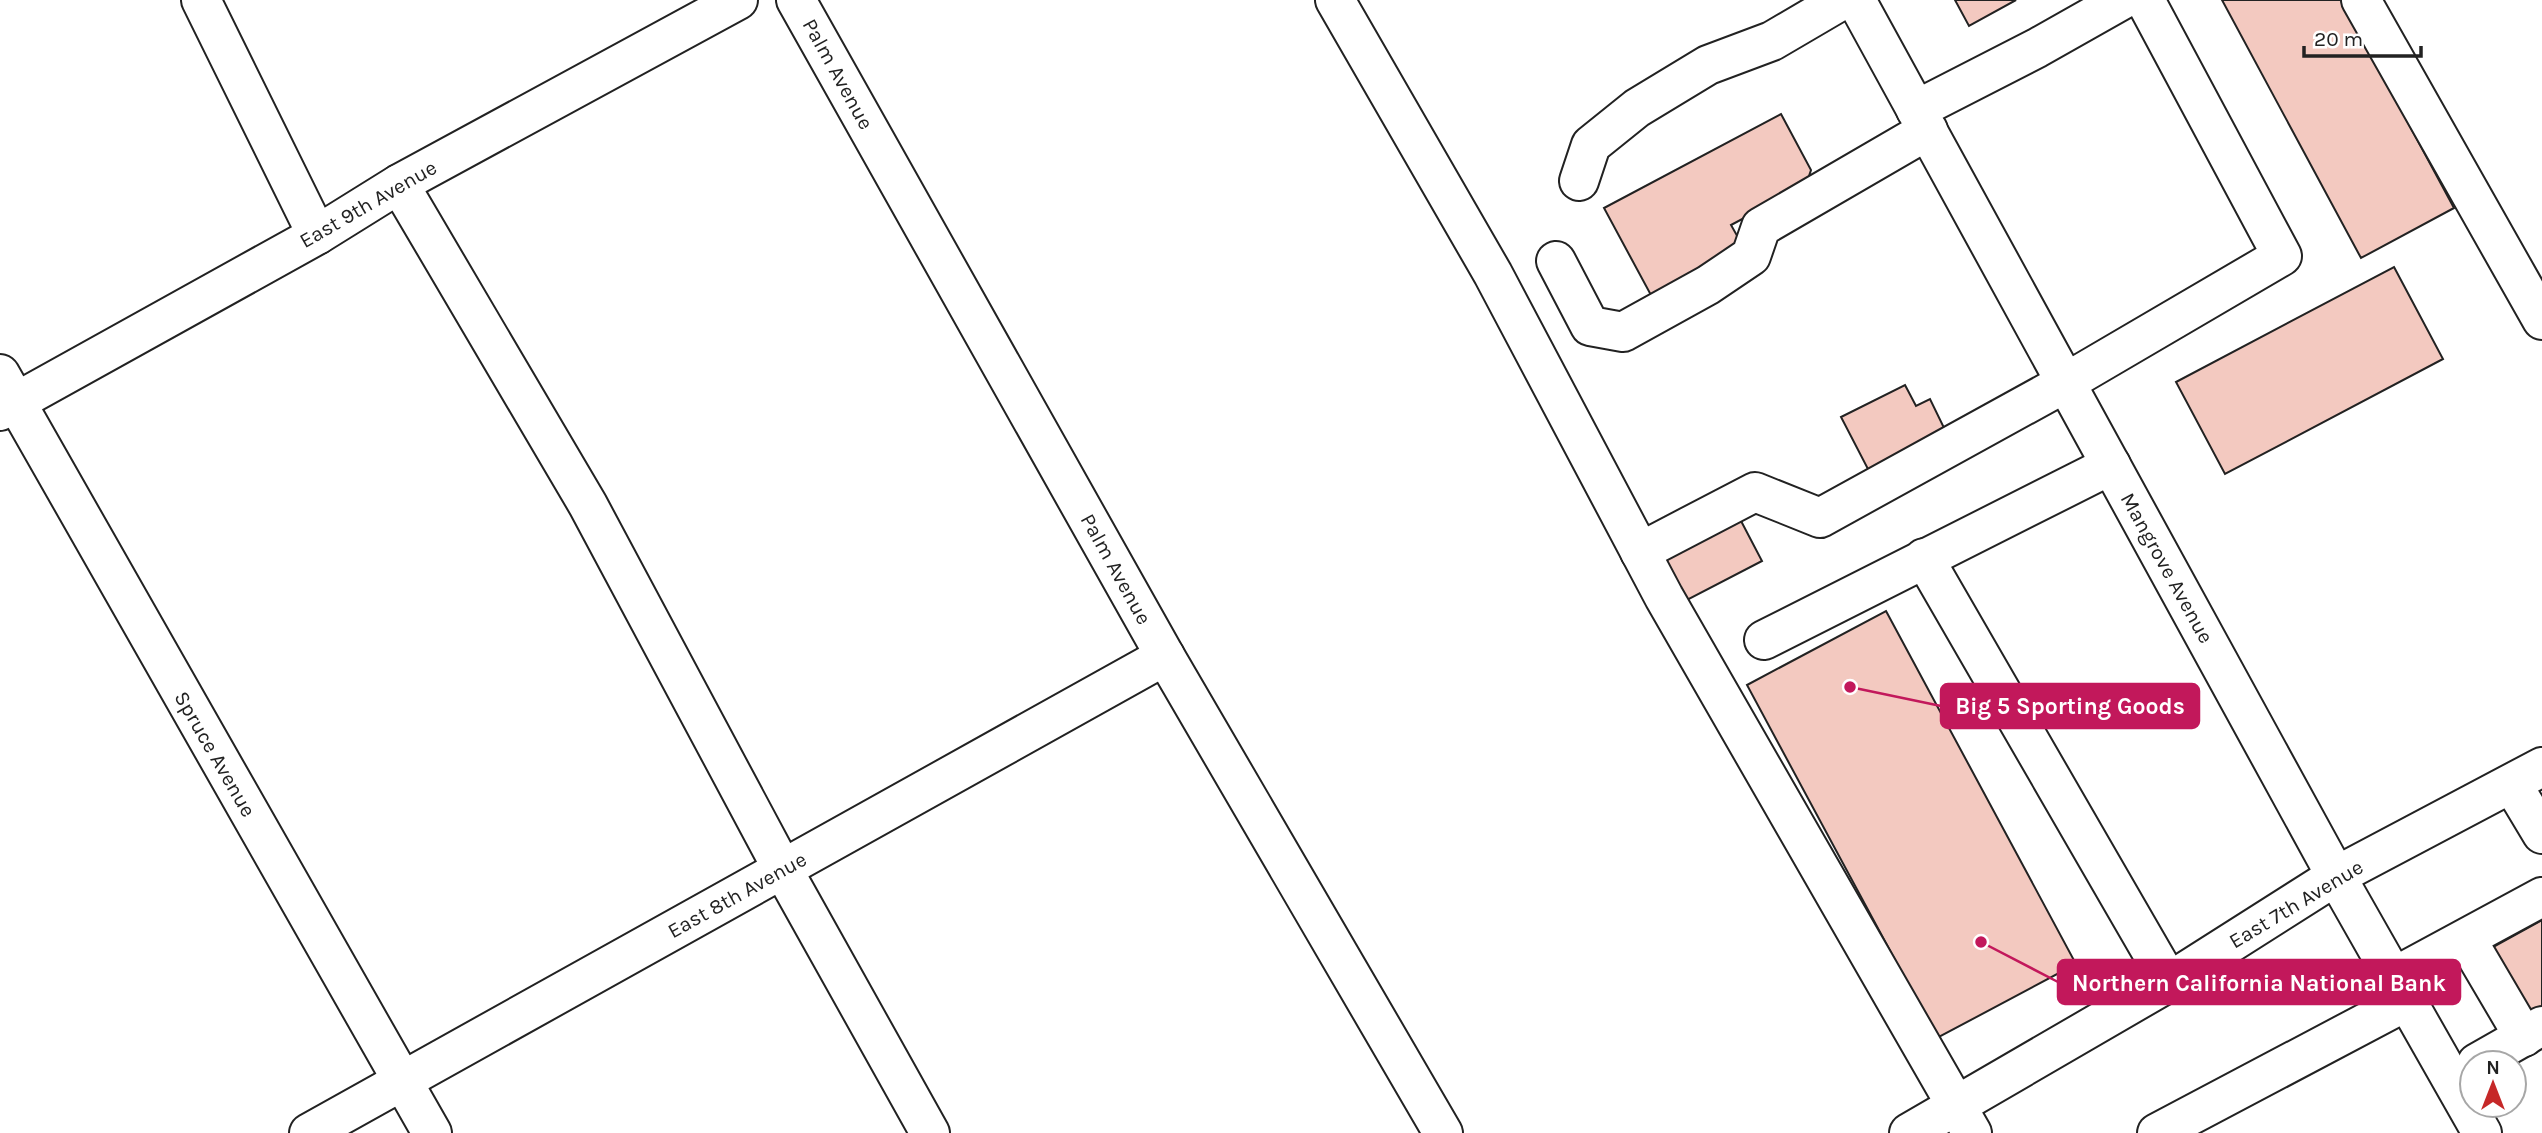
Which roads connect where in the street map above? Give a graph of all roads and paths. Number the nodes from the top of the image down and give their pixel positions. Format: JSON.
{"nodes":[{"id":1,"x":201,"y":0,"type":"edge"},
{"id":2,"x":738,"y":0,"type":"edge"},
{"id":3,"x":796,"y":0,"type":"edge"},
{"id":4,"x":1335,"y":0,"type":"edge"},
{"id":5,"x":1842,"y":0,"type":"edge"},
{"id":6,"x":1856,"y":0,"type":"edge"},
{"id":7,"x":2122,"y":0,"type":"edge"},
{"id":8,"x":2145,"y":0,"type":"edge"},
{"id":9,"x":2361,"y":0,"type":"edge"},
{"id":10,"x":1922,"y":120,"type":"junction"},
{"id":11,"x":1579,"y":181,"type":"dead end"},
{"id":12,"x":399,"y":184,"type":"junction"},
{"id":13,"x":317,"y":235,"type":"junction"},
{"id":14,"x":1556,"y":261,"type":"dead end"},
{"id":15,"x":2542,"y":320,"type":"edge"},
{"id":16,"x":2065,"y":383,"type":"junction"},
{"id":17,"x":5,"y":396,"type":"edge"},
{"id":18,"x":2111,"y":464,"type":"junction"},
{"id":19,"x":1640,"y":552,"type":"junction"},
{"id":20,"x":1924,"y":558,"type":"junction"},
{"id":21,"x":1764,"y":640,"type":"dead end"},
{"id":22,"x":1166,"y":656,"type":"junction"},
{"id":23,"x":2527,"y":776,"type":"edge"},
{"id":24,"x":2542,"y":834,"type":"edge"},
{"id":25,"x":783,"y":870,"type":"junction"},
{"id":26,"x":2336,"y":876,"type":"junction"},
{"id":27,"x":2542,"y":897,"type":"edge"},
{"id":28,"x":2468,"y":940,"type":"junction"},
{"id":29,"x":2169,"y":982,"type":"junction"},
{"id":30,"x":2400,"y":989,"type":"junction"},
{"id":31,"x":2533,"y":1032,"type":"edge"},
{"id":32,"x":2502,"y":1049,"type":"edge"},
{"id":33,"x":2458,"y":1059,"type":"edge"},
{"id":34,"x":401,"y":1081,"type":"junction"},
{"id":35,"x":1964,"y":1119,"type":"edge"},
{"id":36,"x":309,"y":1133,"type":"edge"},
{"id":37,"x":432,"y":1133,"type":"edge"},
{"id":38,"x":930,"y":1133,"type":"edge"},
{"id":39,"x":1443,"y":1133,"type":"edge"},
{"id":40,"x":1909,"y":1133,"type":"edge"},
{"id":41,"x":2157,"y":1133,"type":"edge"}],
"edges":[{"from":1,"to":13,"type":"street"},
{"from":2,"to":12,"type":"street","name":"East 9th Avenue"},
{"from":3,"to":22,"type":"street","name":"Palm Avenue"},
{"from":4,"to":19,"type":"street"},
{"from":5,"to":11,"type":"street"},
{"from":6,"to":10,"type":"street","name":"Mangrove Avenue"},
{"from":7,"to":10,"type":"street"},
{"from":8,"to":16,"type":"street"},
{"from":9,"to":15,"type":"street"},
{"from":10,"to":14,"type":"street"},
{"from":10,"to":16,"type":"street","name":"Mangrove Avenue"},
{"from":12,"to":13,"type":"street","name":"East 9th Avenue"},
{"from":12,"to":25,"type":"street"},
{"from":13,"to":17,"type":"street","name":"East 9th Avenue"},
{"from":16,"to":18,"type":"street","name":"Mangrove Avenue"},
{"from":16,"to":19,"type":"street"},
{"from":17,"to":34,"type":"street","name":"Spruce Avenue"},
{"from":18,"to":20,"type":"street"},
{"from":18,"to":26,"type":"street","name":"Mangrove Avenue"},
{"from":19,"to":35,"type":"street"},
{"from":20,"to":21,"type":"street"},
{"from":20,"to":29,"type":"street"},
{"from":22,"to":25,"type":"street","name":"East 8th Avenue"},
{"from":22,"to":39,"type":"street","name":"Palm Avenue"},
{"from":23,"to":24,"type":"street"},
{"from":23,"to":26,"type":"street","name":"East 7th Avenue"},
{"from":25,"to":34,"type":"street","name":"East 8th Avenue"},
{"from":25,"to":38,"type":"street"},
{"from":26,"to":29,"type":"street","name":"East 7th Avenue"},
{"from":26,"to":30,"type":"street","name":"Mangrove Avenue"},
{"from":27,"to":28,"type":"street"},
{"from":28,"to":30,"type":"street"},
{"from":28,"to":31,"type":"street"},
{"from":29,"to":35,"type":"street","name":"East 7th Avenue"},
{"from":30,"to":33,"type":"street","name":"Mangrove Avenue"},
{"from":30,"to":41,"type":"street"},
{"from":31,"to":32,"type":"street"},
{"from":34,"to":36,"type":"street","name":"East 8th Avenue"},
{"from":34,"to":37,"type":"street","name":"Spruce Avenue"},
{"from":35,"to":40,"type":"street","name":"East 7th Avenue"}]}
